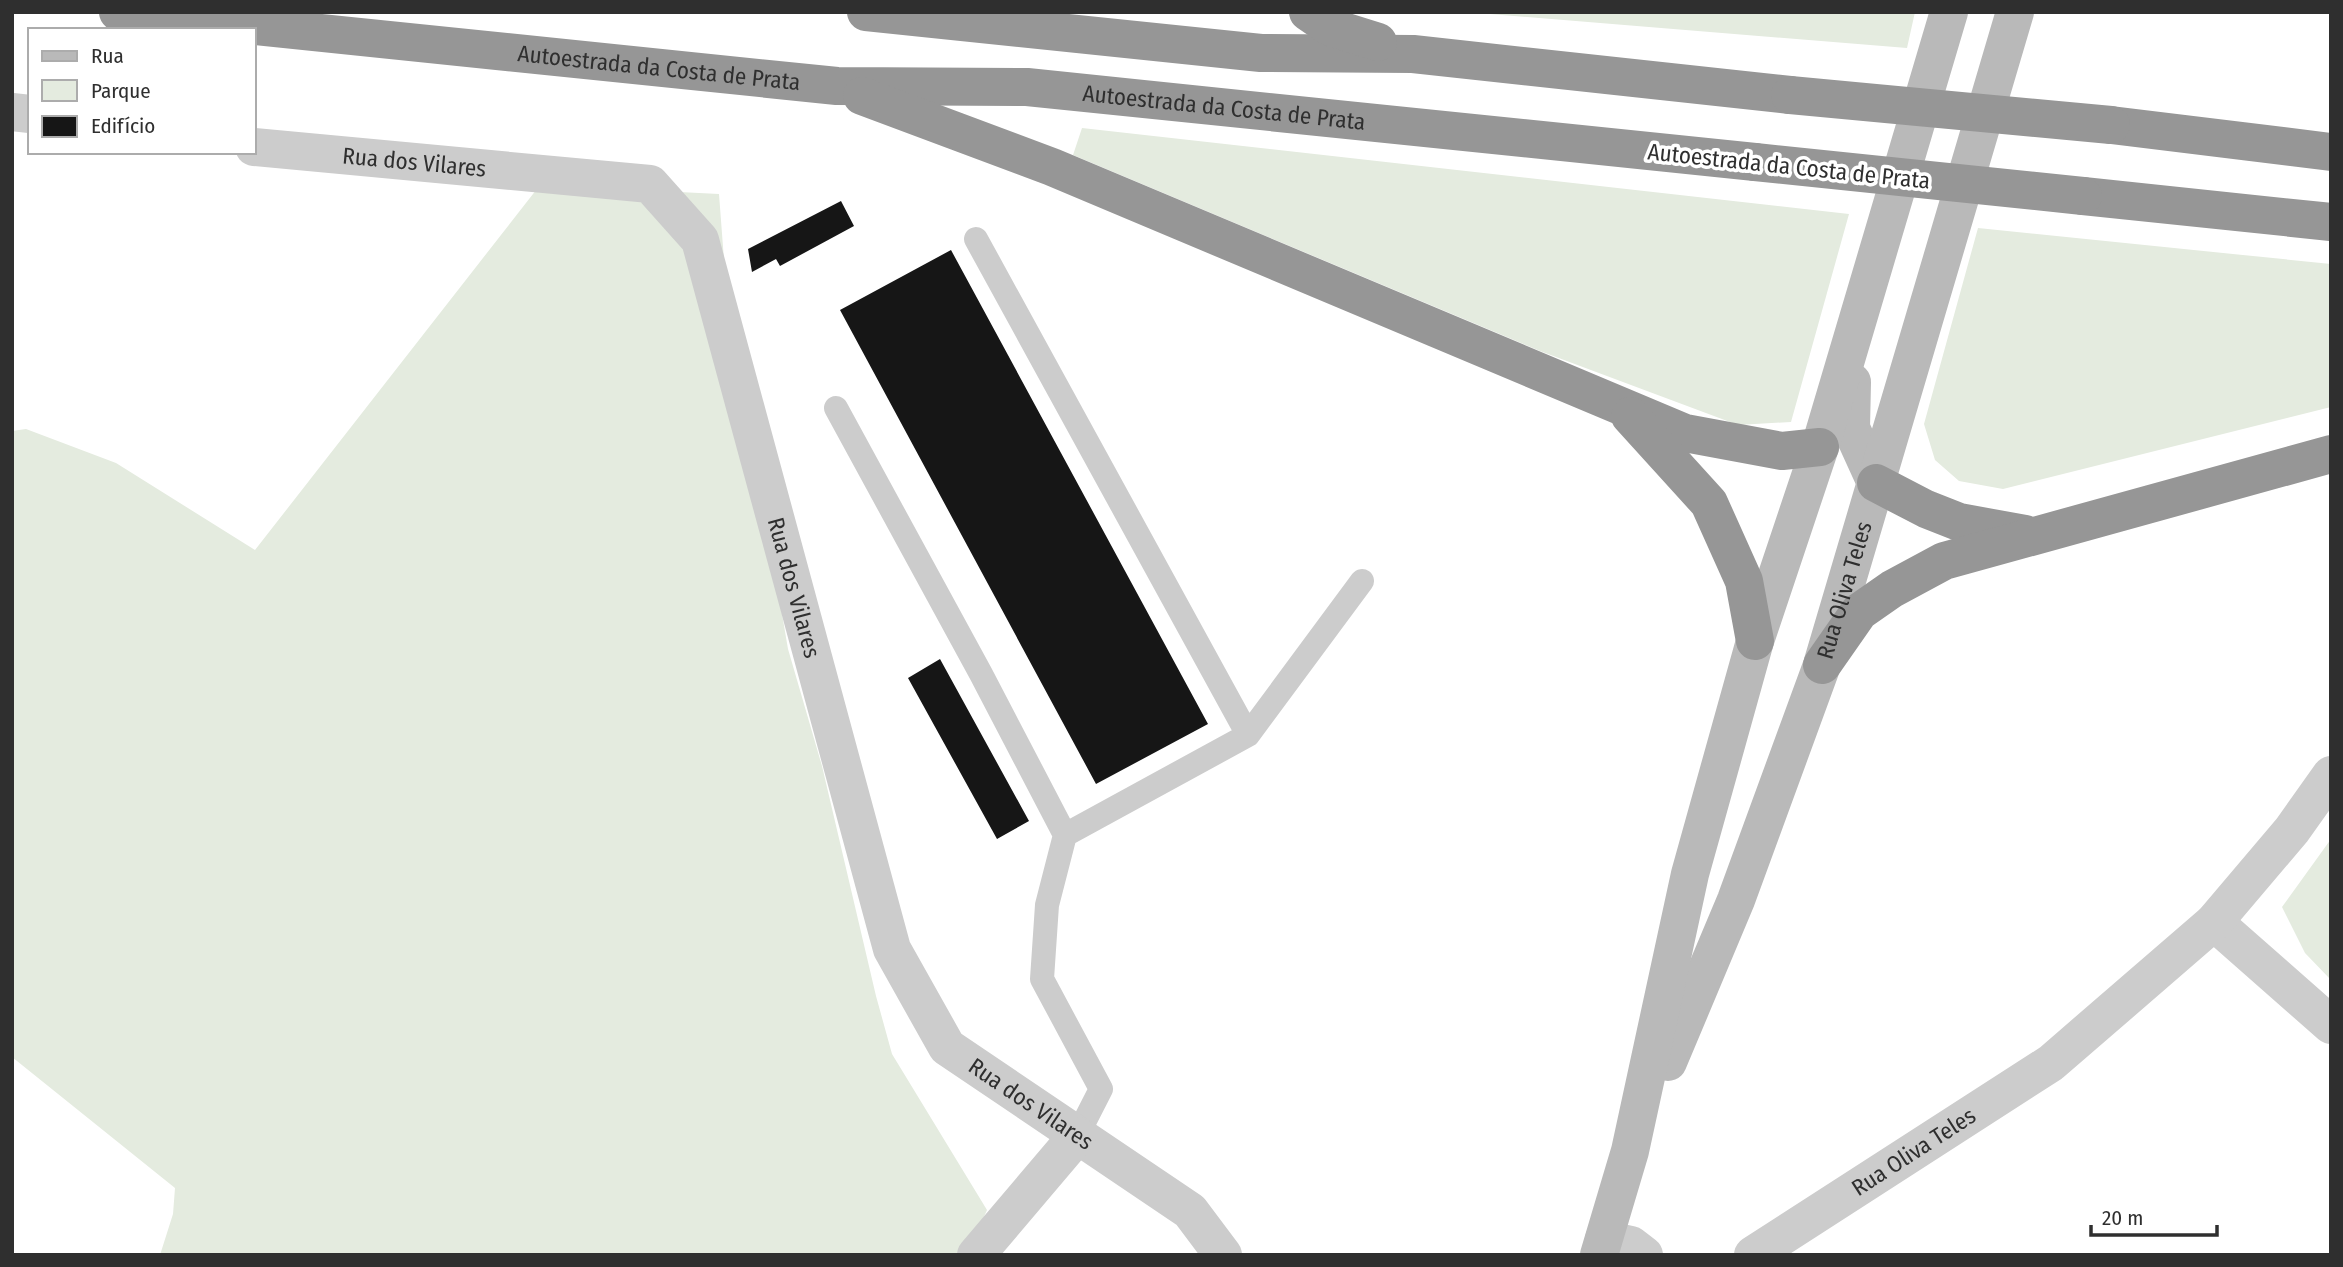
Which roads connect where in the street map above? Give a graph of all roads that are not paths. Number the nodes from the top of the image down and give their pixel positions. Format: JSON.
{"nodes":[{"id":1,"x":118,"y":12,"type":"edge"},
{"id":2,"x":866,"y":12,"type":"edge"},
{"id":3,"x":1308,"y":12,"type":"edge"},
{"id":4,"x":1950,"y":12,"type":"edge"},
{"id":5,"x":2015,"y":12,"type":"edge"},
{"id":6,"x":1413,"y":54,"type":"junction"},
{"id":7,"x":837,"y":86,"type":"junction"},
{"id":8,"x":256,"y":147,"type":"edge"},
{"id":9,"x":2331,"y":152,"type":"edge"},
{"id":10,"x":2331,"y":222,"type":"edge"},
{"id":11,"x":976,"y":239,"type":"dead end"},
{"id":12,"x":1915,"y":354,"type":"junction"},
{"id":13,"x":1619,"y":404,"type":"junction"},
{"id":14,"x":836,"y":408,"type":"dead end"},
{"id":15,"x":1835,"y":438,"type":"junction"},
{"id":16,"x":2331,"y":454,"type":"edge"},
{"id":17,"x":1876,"y":483,"type":"junction"},
{"id":18,"x":2035,"y":536,"type":"junction"},
{"id":19,"x":1362,"y":581,"type":"dead end"},
{"id":20,"x":1755,"y":641,"type":"junction"},
{"id":21,"x":1822,"y":665,"type":"junction"},
{"id":22,"x":1248,"y":735,"type":"junction"},
{"id":23,"x":2331,"y":775,"type":"edge"},
{"id":24,"x":1065,"y":835,"type":"junction"},
{"id":25,"x":2214,"y":922,"type":"junction"},
{"id":26,"x":2331,"y":1025,"type":"edge"},
{"id":27,"x":1077,"y":1136,"type":"junction"},
{"id":28,"x":1630,"y":1152,"type":"junction"},
{"id":29,"x":1602,"y":1247,"type":"edge"},
{"id":30,"x":976,"y":1255,"type":"edge"},
{"id":31,"x":1223,"y":1255,"type":"edge"},
{"id":32,"x":1644,"y":1255,"type":"edge"},
{"id":33,"x":1754,"y":1255,"type":"edge"}],
"edges":[{"from":1,"to":7,"type":"highway","name":"Autoestrada da Costa de Prata"},
{"from":2,"to":6,"type":"highway"},
{"from":3,"to":6,"type":"highway"},
{"from":4,"to":15,"type":"main road","name":"Rua Oliva Teles"},
{"from":5,"to":12,"type":"main road","name":"Rua Oliva Teles"},
{"from":6,"to":9,"type":"highway","bridge":true},
{"from":7,"to":10,"type":"highway","name":"Autoestrada da Costa de Prata","bridge":true},
{"from":7,"to":13,"type":"highway"},
{"from":8,"to":27,"type":"street","name":"Rua dos Vilares"},
{"from":11,"to":22,"type":"lane"},
{"from":12,"to":15,"type":"main road"},
{"from":12,"to":17,"type":"main road","name":"Rua Oliva Teles"},
{"from":13,"to":15,"type":"highway"},
{"from":13,"to":20,"type":"highway"},
{"from":14,"to":24,"type":"lane"},
{"from":15,"to":17,"type":"main road"},
{"from":15,"to":20,"type":"main road","name":"Rua Oliva Teles"},
{"from":16,"to":18,"type":"highway"},
{"from":17,"to":18,"type":"highway"},
{"from":17,"to":21,"type":"main road","name":"Rua Oliva Teles"},
{"from":18,"to":21,"type":"highway"},
{"from":19,"to":22,"type":"lane"},
{"from":20,"to":28,"type":"main road","name":"Rua Oliva Teles"},
{"from":21,"to":28,"type":"main road","name":"Rua Oliva Teles"},
{"from":22,"to":24,"type":"lane"},
{"from":23,"to":25,"type":"street","name":"Rua Oliva Teles"},
{"from":24,"to":27,"type":"lane"},
{"from":25,"to":26,"type":"street"},
{"from":25,"to":33,"type":"street","name":"Rua Oliva Teles"},
{"from":27,"to":30,"type":"street"},
{"from":27,"to":31,"type":"street","name":"Rua dos Vilares"},
{"from":28,"to":29,"type":"main road","name":"Rua Oliva Teles"},
{"from":29,"to":32,"type":"street","name":"Rua Oliva Teles"}]}
